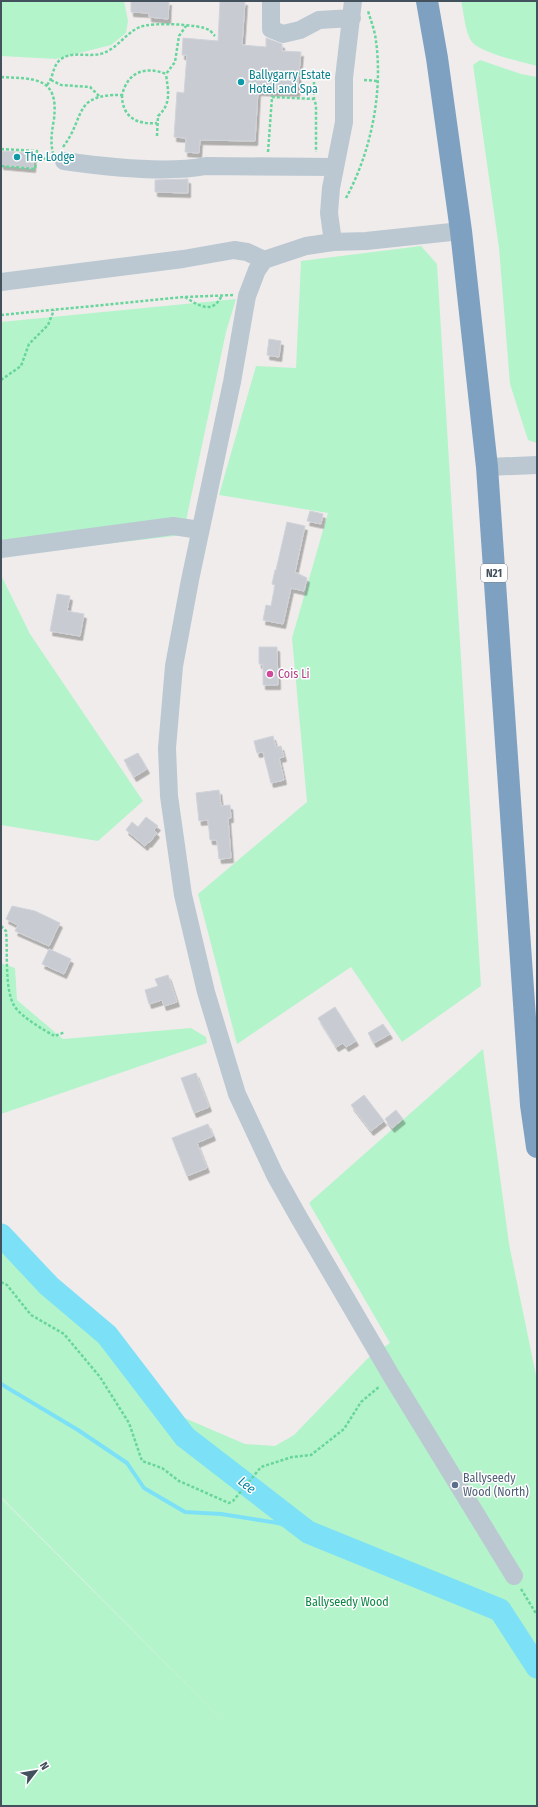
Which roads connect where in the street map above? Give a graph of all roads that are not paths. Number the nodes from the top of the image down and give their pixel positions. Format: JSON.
{"nodes":[{"id":1,"x":271,"y":1,"type":"edge"},
{"id":2,"x":427,"y":1,"type":"edge"},
{"id":3,"x":357,"y":9,"type":"edge"},
{"id":4,"x":61,"y":154,"type":"road end"},
{"id":5,"x":334,"y":167,"type":"junction"},
{"id":6,"x":461,"y":231,"type":"junction"},
{"id":7,"x":333,"y":242,"type":"junction"},
{"id":8,"x":264,"y":260,"type":"junction"},
{"id":9,"x":1,"y":282,"type":"edge"},
{"id":10,"x":537,"y":465,"type":"edge"},
{"id":11,"x":487,"y":467,"type":"junction"},
{"id":12,"x":200,"y":530,"type":"junction"},
{"id":13,"x":1,"y":549,"type":"edge"},
{"id":14,"x":537,"y":1147,"type":"edge"},
{"id":15,"x":514,"y":1576,"type":"road end"}],
"edges":[{"from":1,"to":3,"type":"street"},
{"from":2,"to":6,"type":"highway","number":"N21"},
{"from":3,"to":5,"type":"street"},
{"from":4,"to":5,"type":"street"},
{"from":5,"to":7,"type":"street"},
{"from":6,"to":7,"type":"street"},
{"from":6,"to":11,"type":"highway","number":"N21"},
{"from":7,"to":8,"type":"street"},
{"from":8,"to":9,"type":"street"},
{"from":8,"to":12,"type":"street"},
{"from":10,"to":11,"type":"street"},
{"from":11,"to":14,"type":"highway","number":"N21"},
{"from":12,"to":13,"type":"street"},
{"from":12,"to":15,"type":"street"}]}
